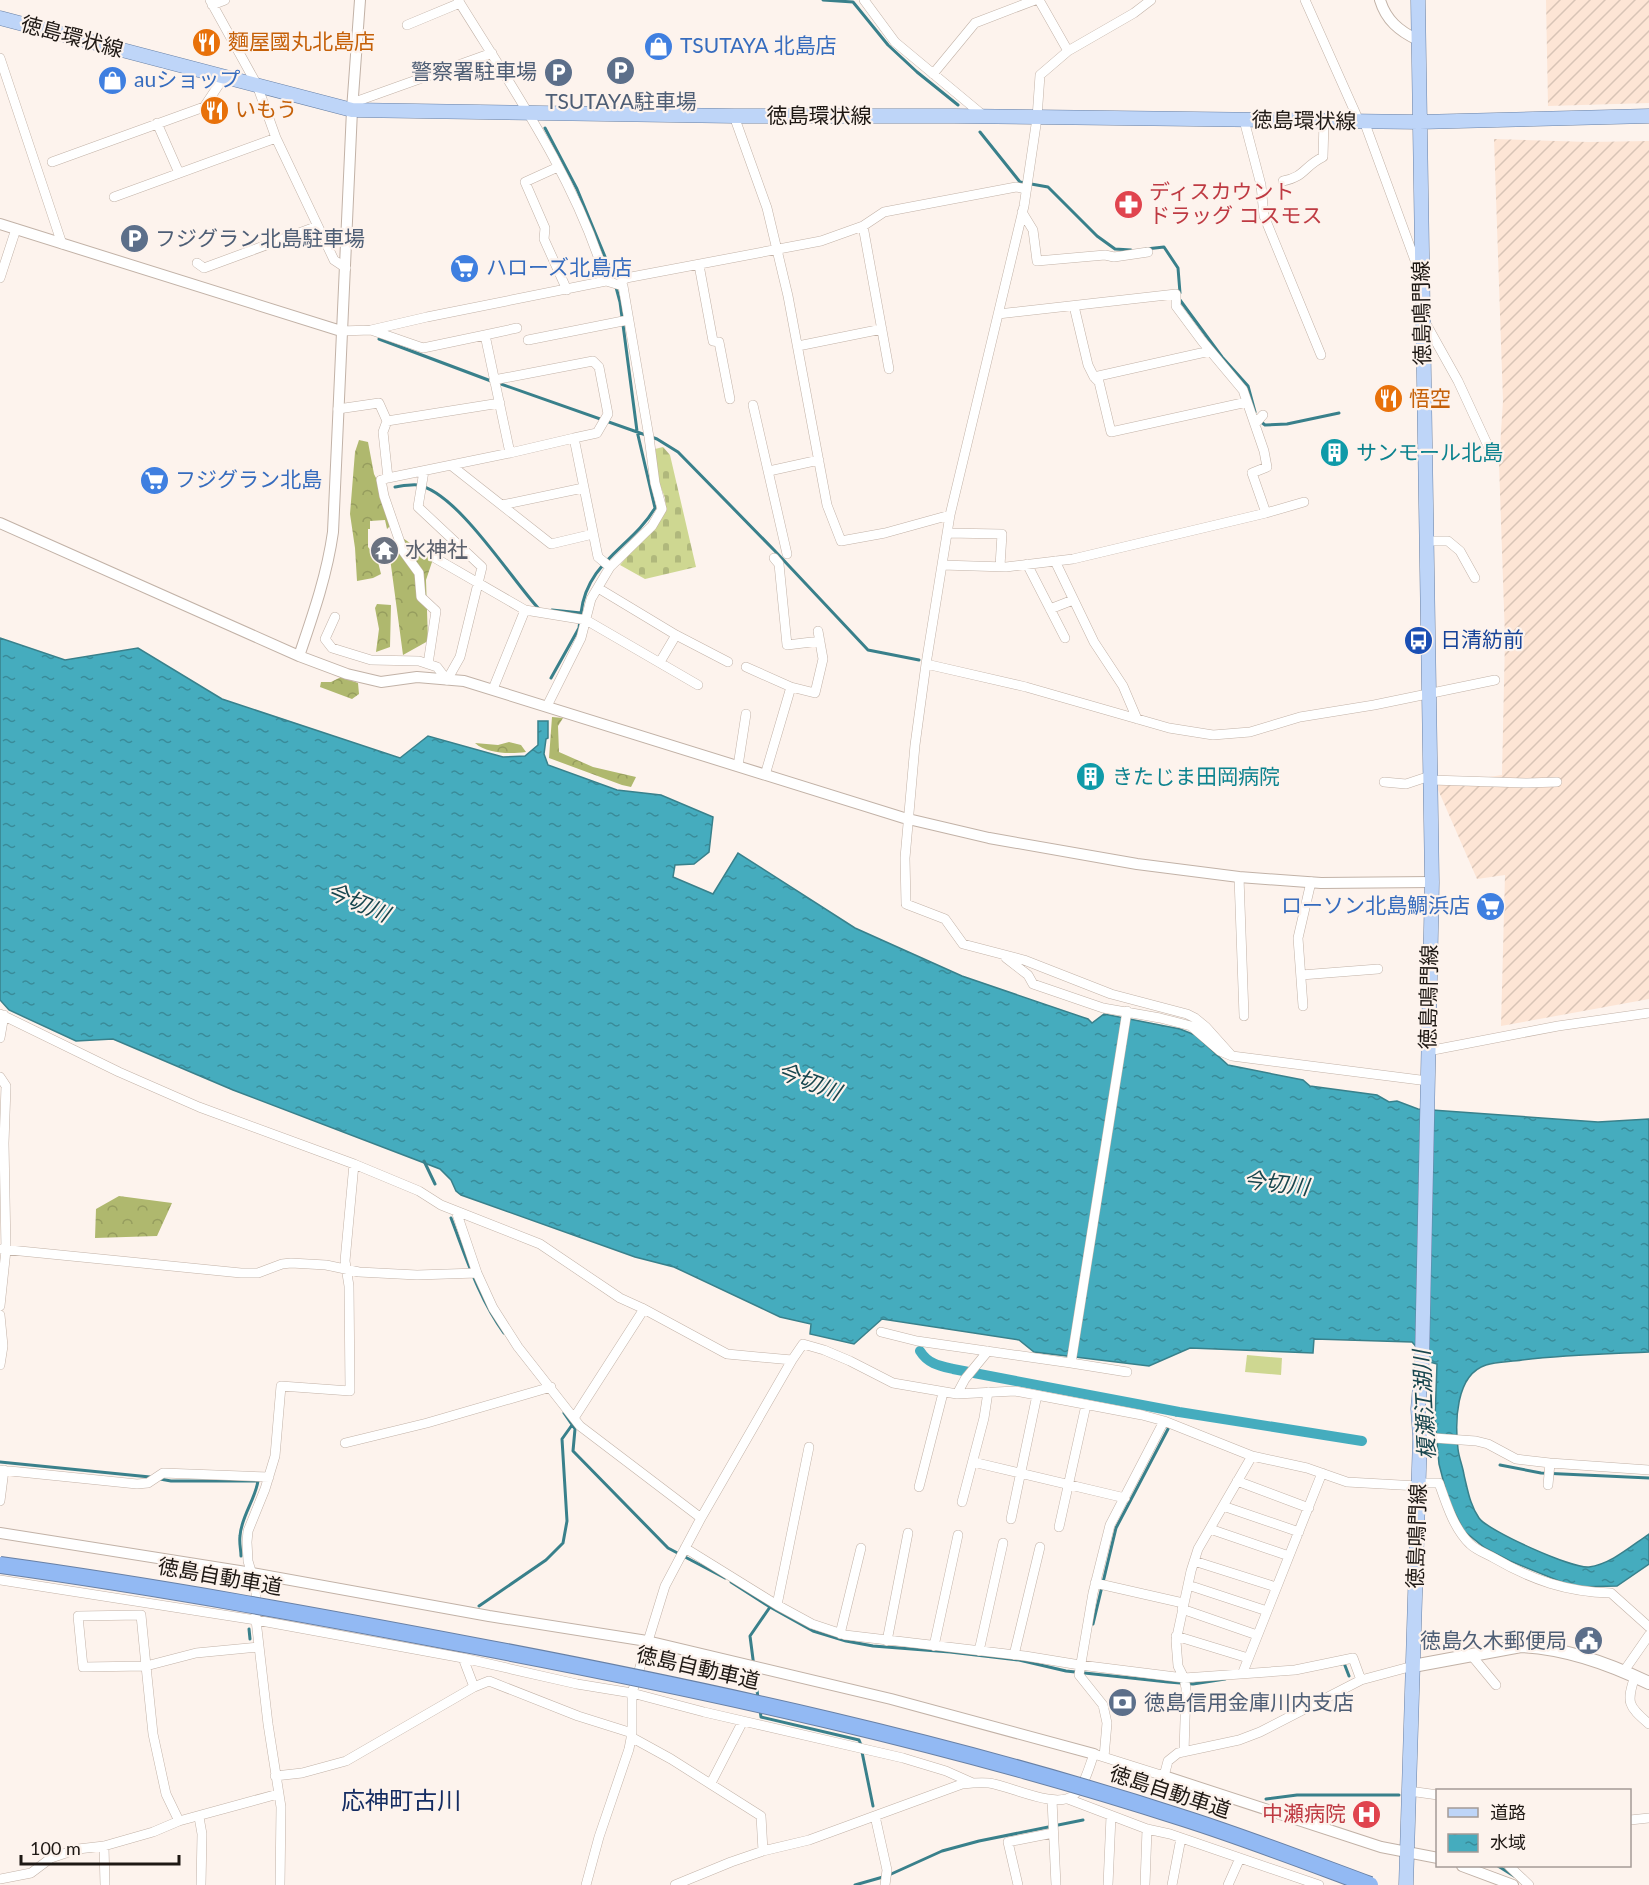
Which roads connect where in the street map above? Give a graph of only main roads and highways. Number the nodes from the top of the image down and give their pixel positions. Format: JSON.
{"nodes":[{"id":1,"x":1418,"y":0,"type":"edge"},
{"id":2,"x":0,"y":18,"type":"edge"},
{"id":3,"x":1649,"y":116,"type":"edge"},
{"id":4,"x":1419,"y":122,"type":"junction"},
{"id":5,"x":0,"y":1565,"type":"edge"},
{"id":6,"x":1413,"y":1666,"type":"junction"},
{"id":7,"x":1649,"y":1683,"type":"edge"},
{"id":8,"x":1370,"y":1885,"type":"edge"},
{"id":9,"x":1406,"y":1885,"type":"edge"}],
"edges":[{"from":1,"to":4,"type":"main road","name":"徳島鳴門線"},
{"from":2,"to":4,"type":"main road","name":"徳島環状線"},
{"from":3,"to":4,"type":"main road","name":"徳島環状線"},
{"from":4,"to":6,"type":"main road","name":"徳島鳴門線"},
{"from":5,"to":8,"type":"highway","name":"徳島自動車道","bridge":true},
{"from":6,"to":7,"type":"main road"},
{"from":6,"to":9,"type":"main road","name":"徳島鳴門線"}]}
